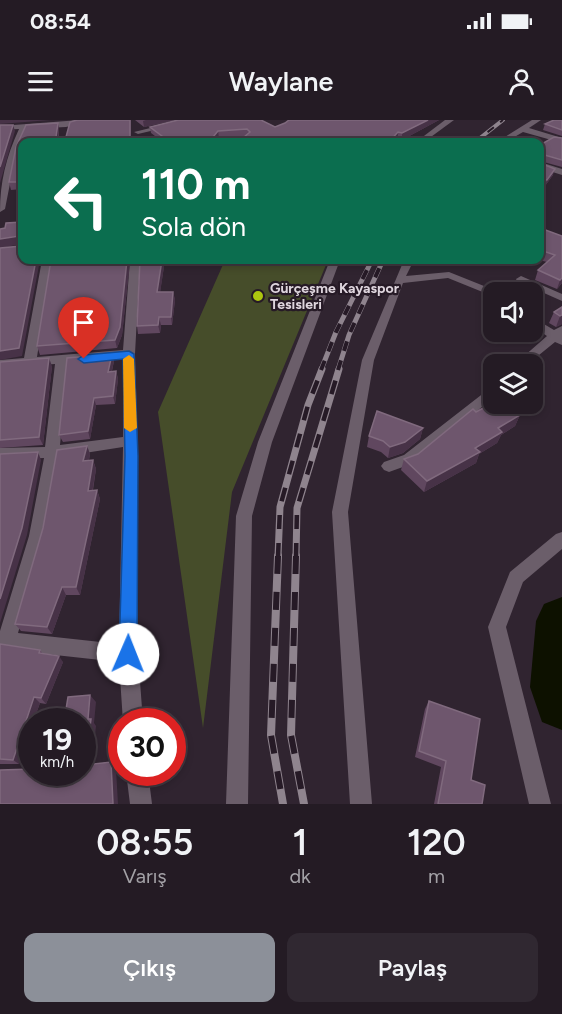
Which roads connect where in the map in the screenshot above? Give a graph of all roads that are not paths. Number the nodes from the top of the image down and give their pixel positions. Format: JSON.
{"nodes":[{"id":1,"x":92,"y":120,"type":"edge"},
{"id":2,"x":138,"y":120,"type":"edge"},
{"id":3,"x":193,"y":120,"type":"edge"},
{"id":4,"x":450,"y":120,"type":"edge"},
{"id":5,"x":537,"y":120,"type":"edge"},
{"id":6,"x":527,"y":124,"type":"edge"},
{"id":7,"x":6,"y":126,"type":"edge"},
{"id":8,"x":23,"y":128,"type":"junction"},
{"id":9,"x":138,"y":132,"type":"junction"},
{"id":10,"x":19,"y":138,"type":"edge"},
{"id":11,"x":138,"y":138,"type":"edge"},
{"id":12,"x":425,"y":138,"type":"edge"},
{"id":13,"x":507,"y":138,"type":"edge"},
{"id":14,"x":18,"y":139,"type":"edge"},
{"id":15,"x":562,"y":141,"type":"edge"},
{"id":16,"x":0,"y":153,"type":"edge"},
{"id":17,"x":12,"y":153,"type":"junction"},
{"id":18,"x":18,"y":154,"type":"edge"},
{"id":19,"x":544,"y":166,"type":"edge"},
{"id":20,"x":562,"y":172,"type":"edge"},
{"id":21,"x":0,"y":209,"type":"edge"},
{"id":22,"x":47,"y":264,"type":"edge"},
{"id":23,"x":135,"y":264,"type":"edge"},
{"id":24,"x":333,"y":264,"type":"edge"},
{"id":25,"x":408,"y":264,"type":"edge"},
{"id":26,"x":521,"y":279,"type":"dead end"},
{"id":27,"x":399,"y":280,"type":"junction"},
{"id":28,"x":483,"y":289,"type":"edge"},
{"id":29,"x":562,"y":297,"type":"edge"},
{"id":30,"x":543,"y":326,"type":"edge"},
{"id":31,"x":560,"y":336,"type":"edge"},
{"id":32,"x":129,"y":354,"type":"junction"},
{"id":33,"x":535,"y":354,"type":"edge"},
{"id":34,"x":62,"y":361,"type":"junction"},
{"id":35,"x":30,"y":363,"type":"junction"},
{"id":36,"x":0,"y":364,"type":"edge"},
{"id":37,"x":483,"y":398,"type":"edge"},
{"id":38,"x":131,"y":441,"type":"junction"},
{"id":39,"x":52,"y":452,"type":"junction"},
{"id":40,"x":0,"y":454,"type":"edge"},
{"id":41,"x":389,"y":466,"type":"dead end"},
{"id":42,"x":562,"y":539,"type":"edge"},
{"id":43,"x":3,"y":640,"type":"edge"},
{"id":44,"x":128,"y":654,"type":"junction"},
{"id":45,"x":132,"y":708,"type":"edge"},
{"id":46,"x":139,"y":786,"type":"edge"},
{"id":47,"x":141,"y":804,"type":"edge"},
{"id":48,"x":237,"y":804,"type":"edge"},
{"id":49,"x":361,"y":804,"type":"edge"},
{"id":50,"x":540,"y":804,"type":"edge"}],
"edges":[{"from":1,"to":8,"type":"street"},
{"from":2,"to":9,"type":"street"},
{"from":3,"to":9,"type":"street"},
{"from":4,"to":12,"type":"street"},
{"from":5,"to":6,"type":"street"},
{"from":6,"to":13,"type":"street"},
{"from":6,"to":15,"type":"street"},
{"from":7,"to":8,"type":"street"},
{"from":8,"to":10,"type":"street"},
{"from":9,"to":11,"type":"street"},
{"from":14,"to":17,"type":"street"},
{"from":16,"to":17,"type":"street"},
{"from":17,"to":18,"type":"street"},
{"from":17,"to":21,"type":"street"},
{"from":19,"to":20,"type":"street"},
{"from":22,"to":35,"type":"street"},
{"from":23,"to":32,"type":"street"},
{"from":24,"to":48,"type":"street"},
{"from":25,"to":27,"type":"street"},
{"from":26,"to":29,"type":"street"},
{"from":27,"to":28,"type":"street"},
{"from":27,"to":49,"type":"street"},
{"from":30,"to":31,"type":"street"},
{"from":31,"to":33,"type":"street"},
{"from":32,"to":34,"type":"street"},
{"from":32,"to":38,"type":"street"},
{"from":34,"to":35,"type":"street"},
{"from":34,"to":39,"type":"street"},
{"from":35,"to":36,"type":"street"},
{"from":37,"to":41,"type":"street"},
{"from":38,"to":39,"type":"street"},
{"from":38,"to":44,"type":"street"},
{"from":39,"to":40,"type":"street"},
{"from":39,"to":43,"type":"street"},
{"from":42,"to":50,"type":"street"},
{"from":43,"to":44,"type":"street"},
{"from":44,"to":45,"type":"street"},
{"from":46,"to":47,"type":"street"}]}
